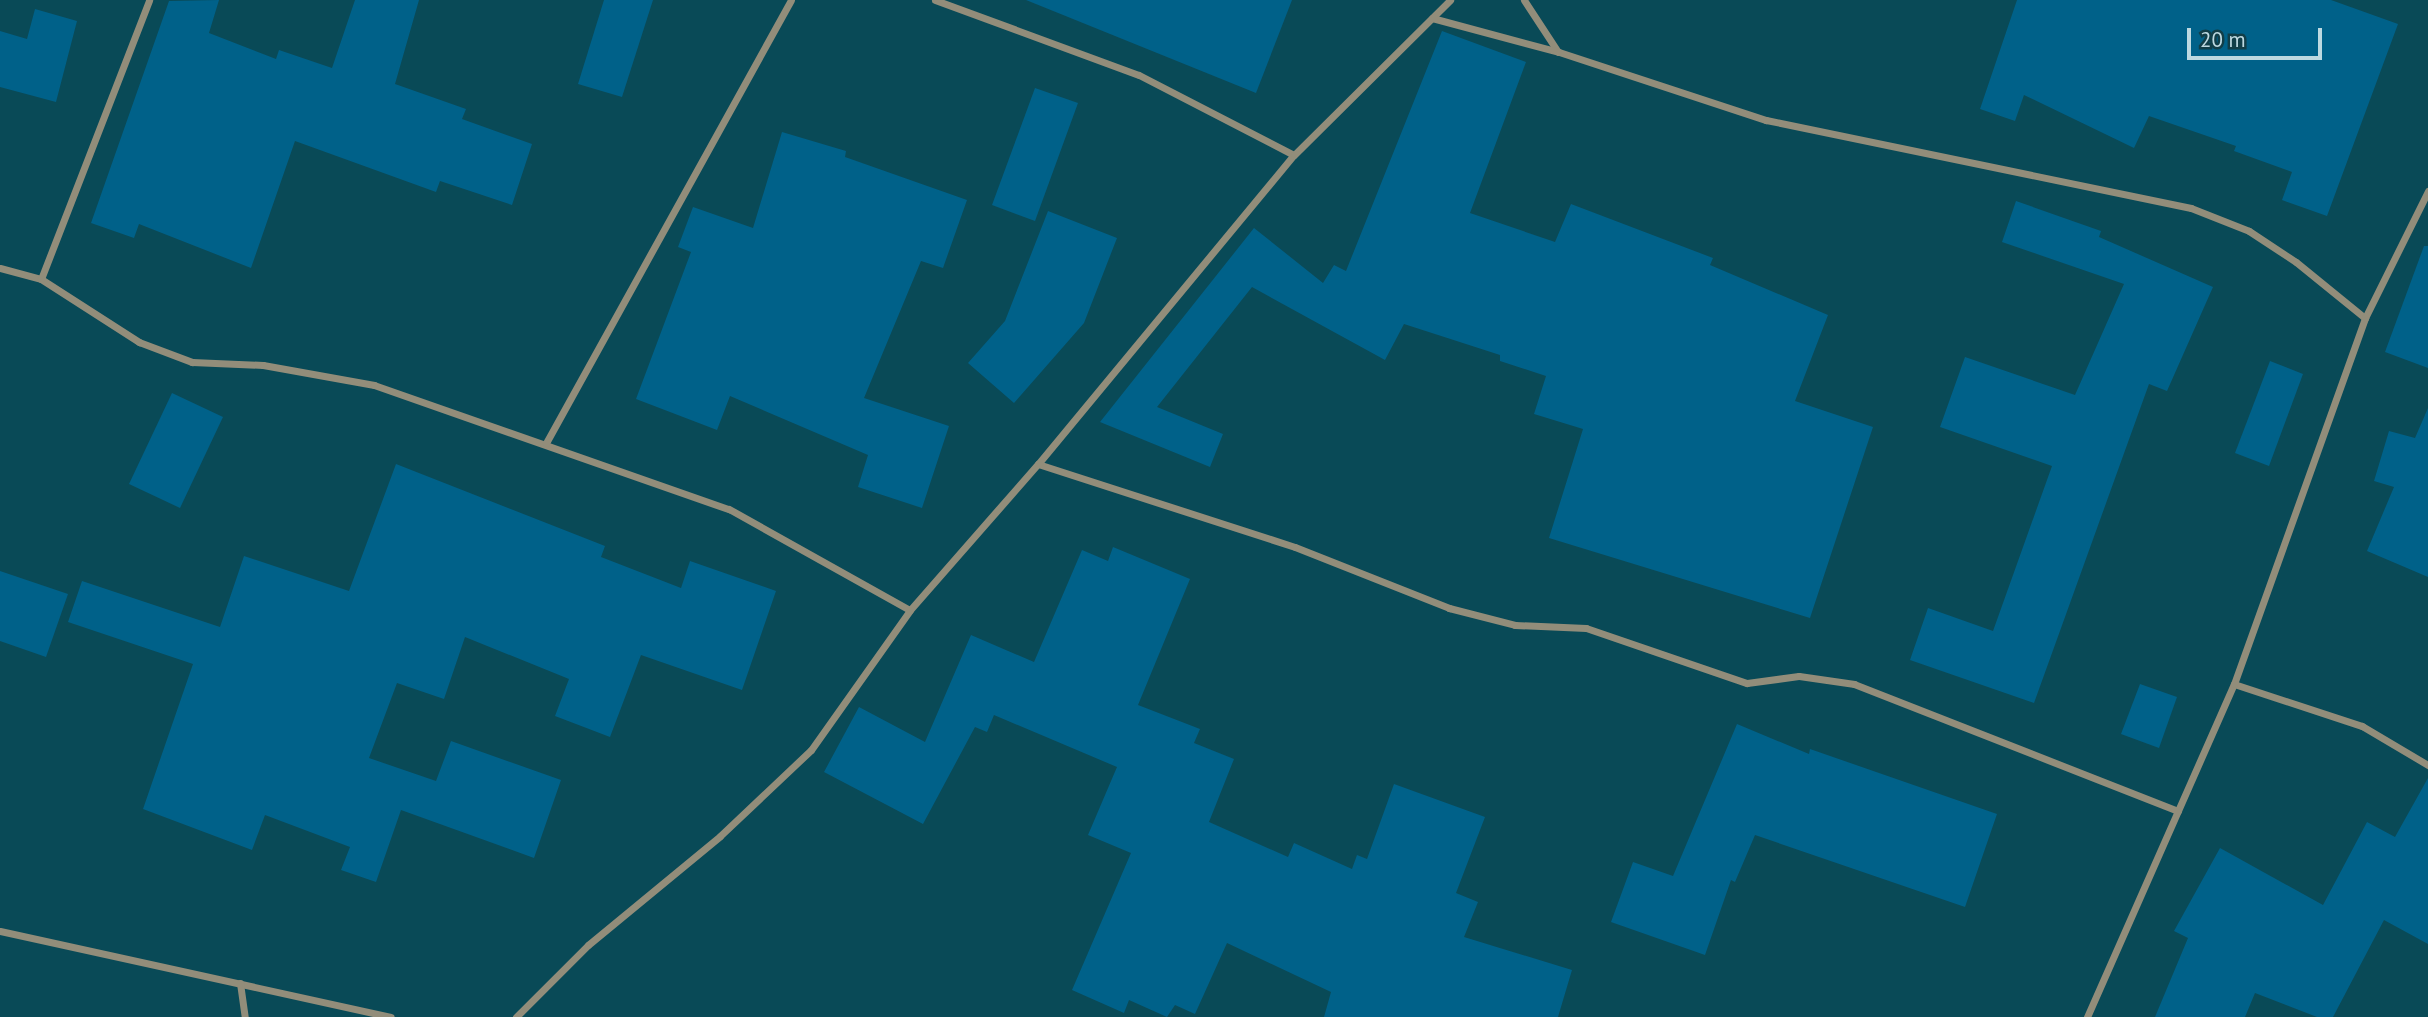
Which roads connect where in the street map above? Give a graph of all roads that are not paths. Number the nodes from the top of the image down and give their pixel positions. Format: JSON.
{"nodes":[{"id":1,"x":149,"y":0,"type":"edge"},
{"id":2,"x":791,"y":0,"type":"edge"},
{"id":3,"x":935,"y":0,"type":"edge"},
{"id":4,"x":1450,"y":0,"type":"edge"},
{"id":5,"x":1524,"y":0,"type":"edge"},
{"id":6,"x":1432,"y":18,"type":"junction"},
{"id":7,"x":1559,"y":52,"type":"junction"},
{"id":8,"x":1294,"y":155,"type":"junction"},
{"id":9,"x":2428,"y":191,"type":"edge"},
{"id":10,"x":0,"y":268,"type":"edge"},
{"id":11,"x":41,"y":279,"type":"junction"},
{"id":12,"x":2365,"y":318,"type":"junction"},
{"id":13,"x":546,"y":443,"type":"junction"},
{"id":14,"x":1038,"y":464,"type":"junction"},
{"id":15,"x":909,"y":610,"type":"junction"},
{"id":16,"x":2234,"y":684,"type":"junction"},
{"id":17,"x":2428,"y":765,"type":"edge"},
{"id":18,"x":2178,"y":811,"type":"junction"},
{"id":19,"x":0,"y":931,"type":"edge"},
{"id":20,"x":240,"y":983,"type":"junction"},
{"id":21,"x":245,"y":1017,"type":"edge"},
{"id":22,"x":391,"y":1017,"type":"edge"},
{"id":23,"x":516,"y":1017,"type":"edge"},
{"id":24,"x":2087,"y":1017,"type":"edge"}],
"edges":[{"from":1,"to":11,"type":"street"},
{"from":2,"to":13,"type":"street"},
{"from":3,"to":8,"type":"street"},
{"from":4,"to":6,"type":"street"},
{"from":5,"to":7,"type":"street"},
{"from":6,"to":7,"type":"street"},
{"from":6,"to":8,"type":"street"},
{"from":7,"to":12,"type":"street"},
{"from":8,"to":14,"type":"street"},
{"from":9,"to":12,"type":"street"},
{"from":10,"to":11,"type":"street"},
{"from":11,"to":13,"type":"street"},
{"from":12,"to":16,"type":"street"},
{"from":13,"to":15,"type":"street"},
{"from":14,"to":15,"type":"street"},
{"from":14,"to":18,"type":"street"},
{"from":15,"to":23,"type":"street"},
{"from":16,"to":17,"type":"street"},
{"from":16,"to":18,"type":"street"},
{"from":18,"to":24,"type":"street"},
{"from":19,"to":20,"type":"street"},
{"from":20,"to":21,"type":"street"},
{"from":20,"to":22,"type":"street"}]}
